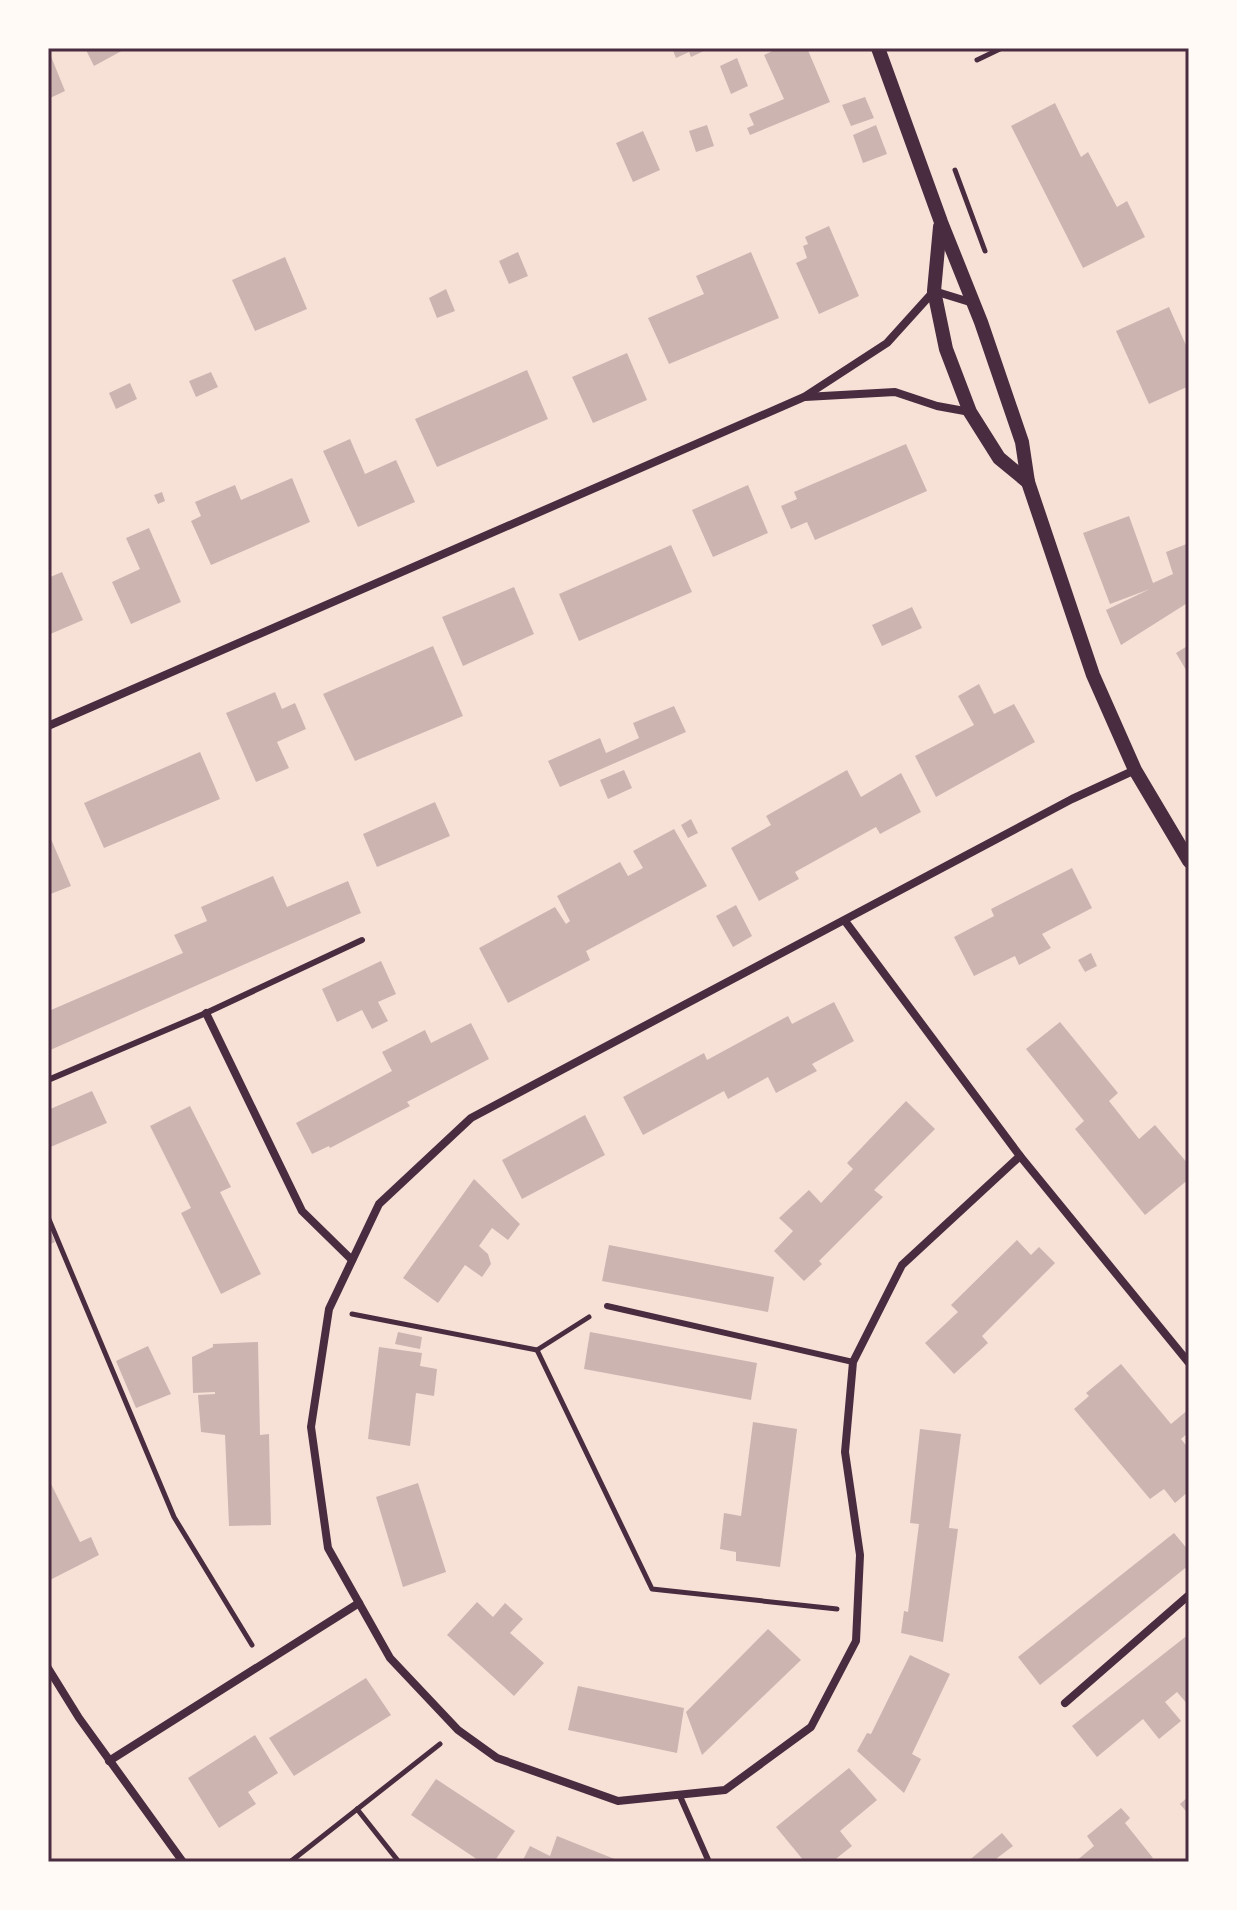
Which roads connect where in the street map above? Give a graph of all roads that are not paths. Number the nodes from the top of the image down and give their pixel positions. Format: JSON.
{"nodes":[{"id":1,"x":878,"y":48,"type":"edge"},
{"id":2,"x":941,"y":222,"type":"junction"},
{"id":3,"x":934,"y":291,"type":"junction"},
{"id":4,"x":974,"y":304,"type":"junction"},
{"id":5,"x":804,"y":397,"type":"junction"},
{"id":6,"x":970,"y":412,"type":"junction"},
{"id":7,"x":1028,"y":482,"type":"junction"},
{"id":8,"x":48,"y":726,"type":"edge"},
{"id":9,"x":1135,"y":770,"type":"junction"},
{"id":10,"x":1189,"y":861,"type":"edge"},
{"id":11,"x":845,"y":921,"type":"junction"},
{"id":12,"x":362,"y":940,"type":"dead end"},
{"id":13,"x":206,"y":1013,"type":"junction"},
{"id":14,"x":48,"y":1080,"type":"edge"},
{"id":15,"x":1020,"y":1156,"type":"junction"},
{"id":16,"x":352,"y":1260,"type":"junction"},
{"id":17,"x":607,"y":1306,"type":"road end"},
{"id":18,"x":853,"y":1362,"type":"junction"},
{"id":19,"x":1189,"y":1363,"type":"edge"},
{"id":20,"x":1189,"y":1595,"type":"edge"},
{"id":21,"x":359,"y":1603,"type":"junction"},
{"id":22,"x":48,"y":1668,"type":"edge"},
{"id":23,"x":1065,"y":1703,"type":"dead end"},
{"id":24,"x":109,"y":1761,"type":"junction"},
{"id":25,"x":679,"y":1794,"type":"junction"},
{"id":26,"x":183,"y":1862,"type":"edge"},
{"id":27,"x":709,"y":1862,"type":"edge"}],
"edges":[{"from":1,"to":2,"type":"street"},
{"from":2,"to":3,"type":"street"},
{"from":2,"to":4,"type":"street"},
{"from":3,"to":4,"type":"street"},
{"from":3,"to":5,"type":"street"},
{"from":3,"to":6,"type":"street"},
{"from":4,"to":7,"type":"street"},
{"from":5,"to":6,"type":"street"},
{"from":5,"to":8,"type":"street"},
{"from":6,"to":7,"type":"street"},
{"from":7,"to":9,"type":"street"},
{"from":9,"to":10,"type":"street"},
{"from":9,"to":11,"type":"street"},
{"from":11,"to":15,"type":"street"},
{"from":11,"to":16,"type":"street"},
{"from":12,"to":13,"type":"lane"},
{"from":13,"to":14,"type":"lane"},
{"from":13,"to":16,"type":"street"},
{"from":15,"to":18,"type":"street"},
{"from":15,"to":19,"type":"street"},
{"from":16,"to":21,"type":"street"},
{"from":17,"to":18,"type":"lane"},
{"from":18,"to":25,"type":"street"},
{"from":20,"to":23,"type":"street"},
{"from":21,"to":24,"type":"street"},
{"from":21,"to":25,"type":"street"},
{"from":22,"to":24,"type":"street"},
{"from":24,"to":26,"type":"street"},
{"from":25,"to":27,"type":"lane"}]}
